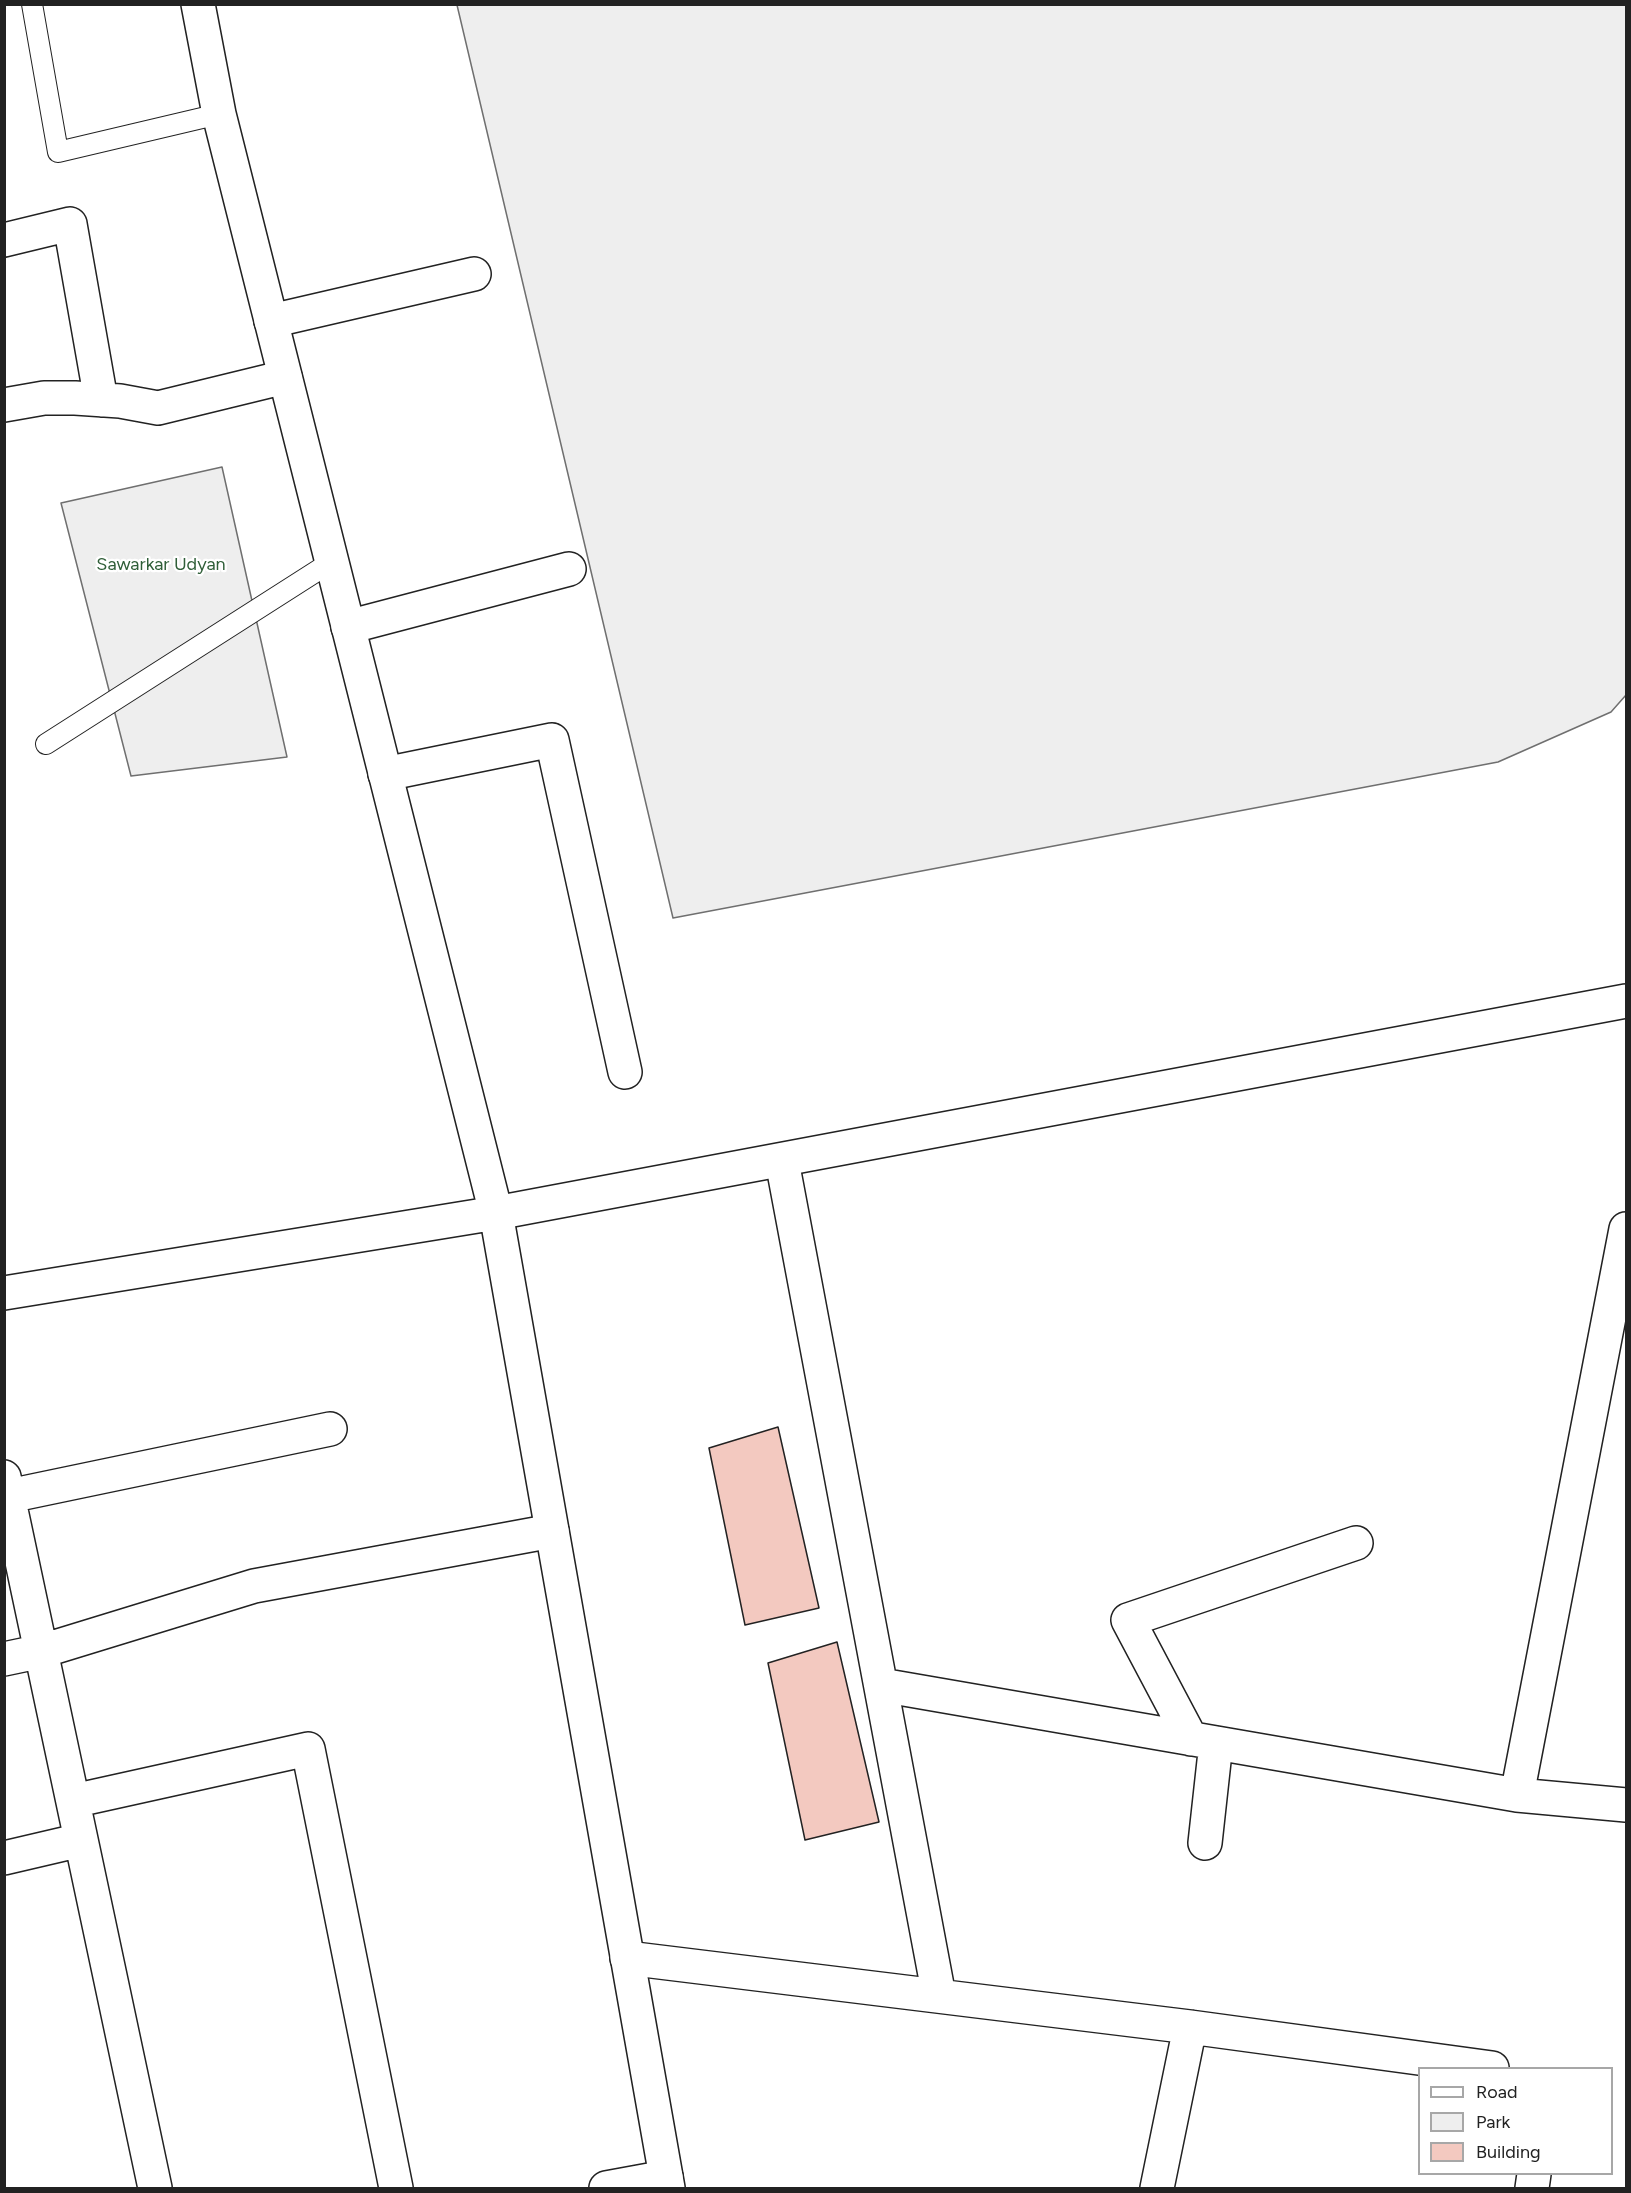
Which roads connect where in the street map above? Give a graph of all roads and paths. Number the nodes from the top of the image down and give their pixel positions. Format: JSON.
{"nodes":[{"id":1,"x":32,"y":4,"type":"edge"},
{"id":2,"x":198,"y":4,"type":"edge"},
{"id":3,"x":219,"y":114,"type":"junction"},
{"id":4,"x":4,"y":240,"type":"edge"},
{"id":5,"x":474,"y":274,"type":"dead end"},
{"id":6,"x":271,"y":321,"type":"junction"},
{"id":7,"x":285,"y":377,"type":"junction"},
{"id":8,"x":100,"y":400,"type":"junction"},
{"id":9,"x":4,"y":405,"type":"edge"},
{"id":10,"x":332,"y":562,"type":"junction"},
{"id":11,"x":569,"y":569,"type":"dead end"},
{"id":12,"x":348,"y":627,"type":"junction"},
{"id":13,"x":46,"y":744,"type":"dead end"},
{"id":14,"x":385,"y":774,"type":"junction"},
{"id":15,"x":1626,"y":1001,"type":"edge"},
{"id":16,"x":625,"y":1072,"type":"dead end"},
{"id":17,"x":782,"y":1161,"type":"junction"},
{"id":18,"x":496,"y":1213,"type":"junction"},
{"id":19,"x":1625,"y":1249,"type":"edge"},
{"id":20,"x":4,"y":1293,"type":"edge"},
{"id":21,"x":330,"y":1429,"type":"dead end"},
{"id":22,"x":7,"y":1487,"type":"edge"},
{"id":23,"x":552,"y":1531,"type":"junction"},
{"id":24,"x":1356,"y":1543,"type":"dead end"},
{"id":25,"x":42,"y":1651,"type":"junction"},
{"id":26,"x":4,"y":1659,"type":"edge"},
{"id":27,"x":881,"y":1685,"type":"junction"},
{"id":28,"x":1204,"y":1741,"type":"junction"},
{"id":29,"x":1517,"y":1795,"type":"junction"},
{"id":30,"x":73,"y":1801,"type":"junction"},
{"id":31,"x":1626,"y":1805,"type":"edge"},
{"id":32,"x":81,"y":1840,"type":"junction"},
{"id":33,"x":1205,"y":1843,"type":"dead end"},
{"id":34,"x":4,"y":1858,"type":"edge"},
{"id":35,"x":627,"y":1958,"type":"junction"},
{"id":36,"x":939,"y":1996,"type":"junction"},
{"id":37,"x":1190,"y":2027,"type":"junction"},
{"id":38,"x":1485,"y":2067,"type":"edge"},
{"id":39,"x":667,"y":2183,"type":"edge"},
{"id":40,"x":155,"y":2188,"type":"edge"},
{"id":41,"x":396,"y":2188,"type":"edge"},
{"id":42,"x":606,"y":2188,"type":"edge"},
{"id":43,"x":1157,"y":2188,"type":"edge"}],
"edges":[{"from":1,"to":3,"type":"lane"},
{"from":2,"to":3,"type":"street"},
{"from":3,"to":6,"type":"street"},
{"from":4,"to":8,"type":"street"},
{"from":5,"to":6,"type":"street"},
{"from":6,"to":7,"type":"street"},
{"from":7,"to":8,"type":"street"},
{"from":7,"to":10,"type":"street"},
{"from":8,"to":9,"type":"street"},
{"from":10,"to":12,"type":"street"},
{"from":10,"to":13,"type":"lane"},
{"from":11,"to":12,"type":"street"},
{"from":12,"to":14,"type":"street"},
{"from":14,"to":16,"type":"street"},
{"from":14,"to":18,"type":"street"},
{"from":15,"to":17,"type":"street"},
{"from":17,"to":18,"type":"street"},
{"from":17,"to":27,"type":"street"},
{"from":18,"to":20,"type":"street"},
{"from":18,"to":23,"type":"street"},
{"from":19,"to":29,"type":"street"},
{"from":21,"to":22,"type":"street"},
{"from":22,"to":25,"type":"street"},
{"from":23,"to":25,"type":"street"},
{"from":23,"to":35,"type":"street"},
{"from":24,"to":28,"type":"street"},
{"from":25,"to":26,"type":"street"},
{"from":25,"to":30,"type":"street"},
{"from":27,"to":28,"type":"street"},
{"from":27,"to":36,"type":"street"},
{"from":28,"to":29,"type":"street"},
{"from":28,"to":33,"type":"street"},
{"from":29,"to":31,"type":"street"},
{"from":30,"to":32,"type":"street"},
{"from":30,"to":41,"type":"street"},
{"from":32,"to":34,"type":"street"},
{"from":32,"to":40,"type":"street"},
{"from":35,"to":36,"type":"street"},
{"from":35,"to":39,"type":"street"},
{"from":36,"to":37,"type":"street"},
{"from":37,"to":38,"type":"street"},
{"from":37,"to":43,"type":"street"},
{"from":39,"to":42,"type":"street"}]}
